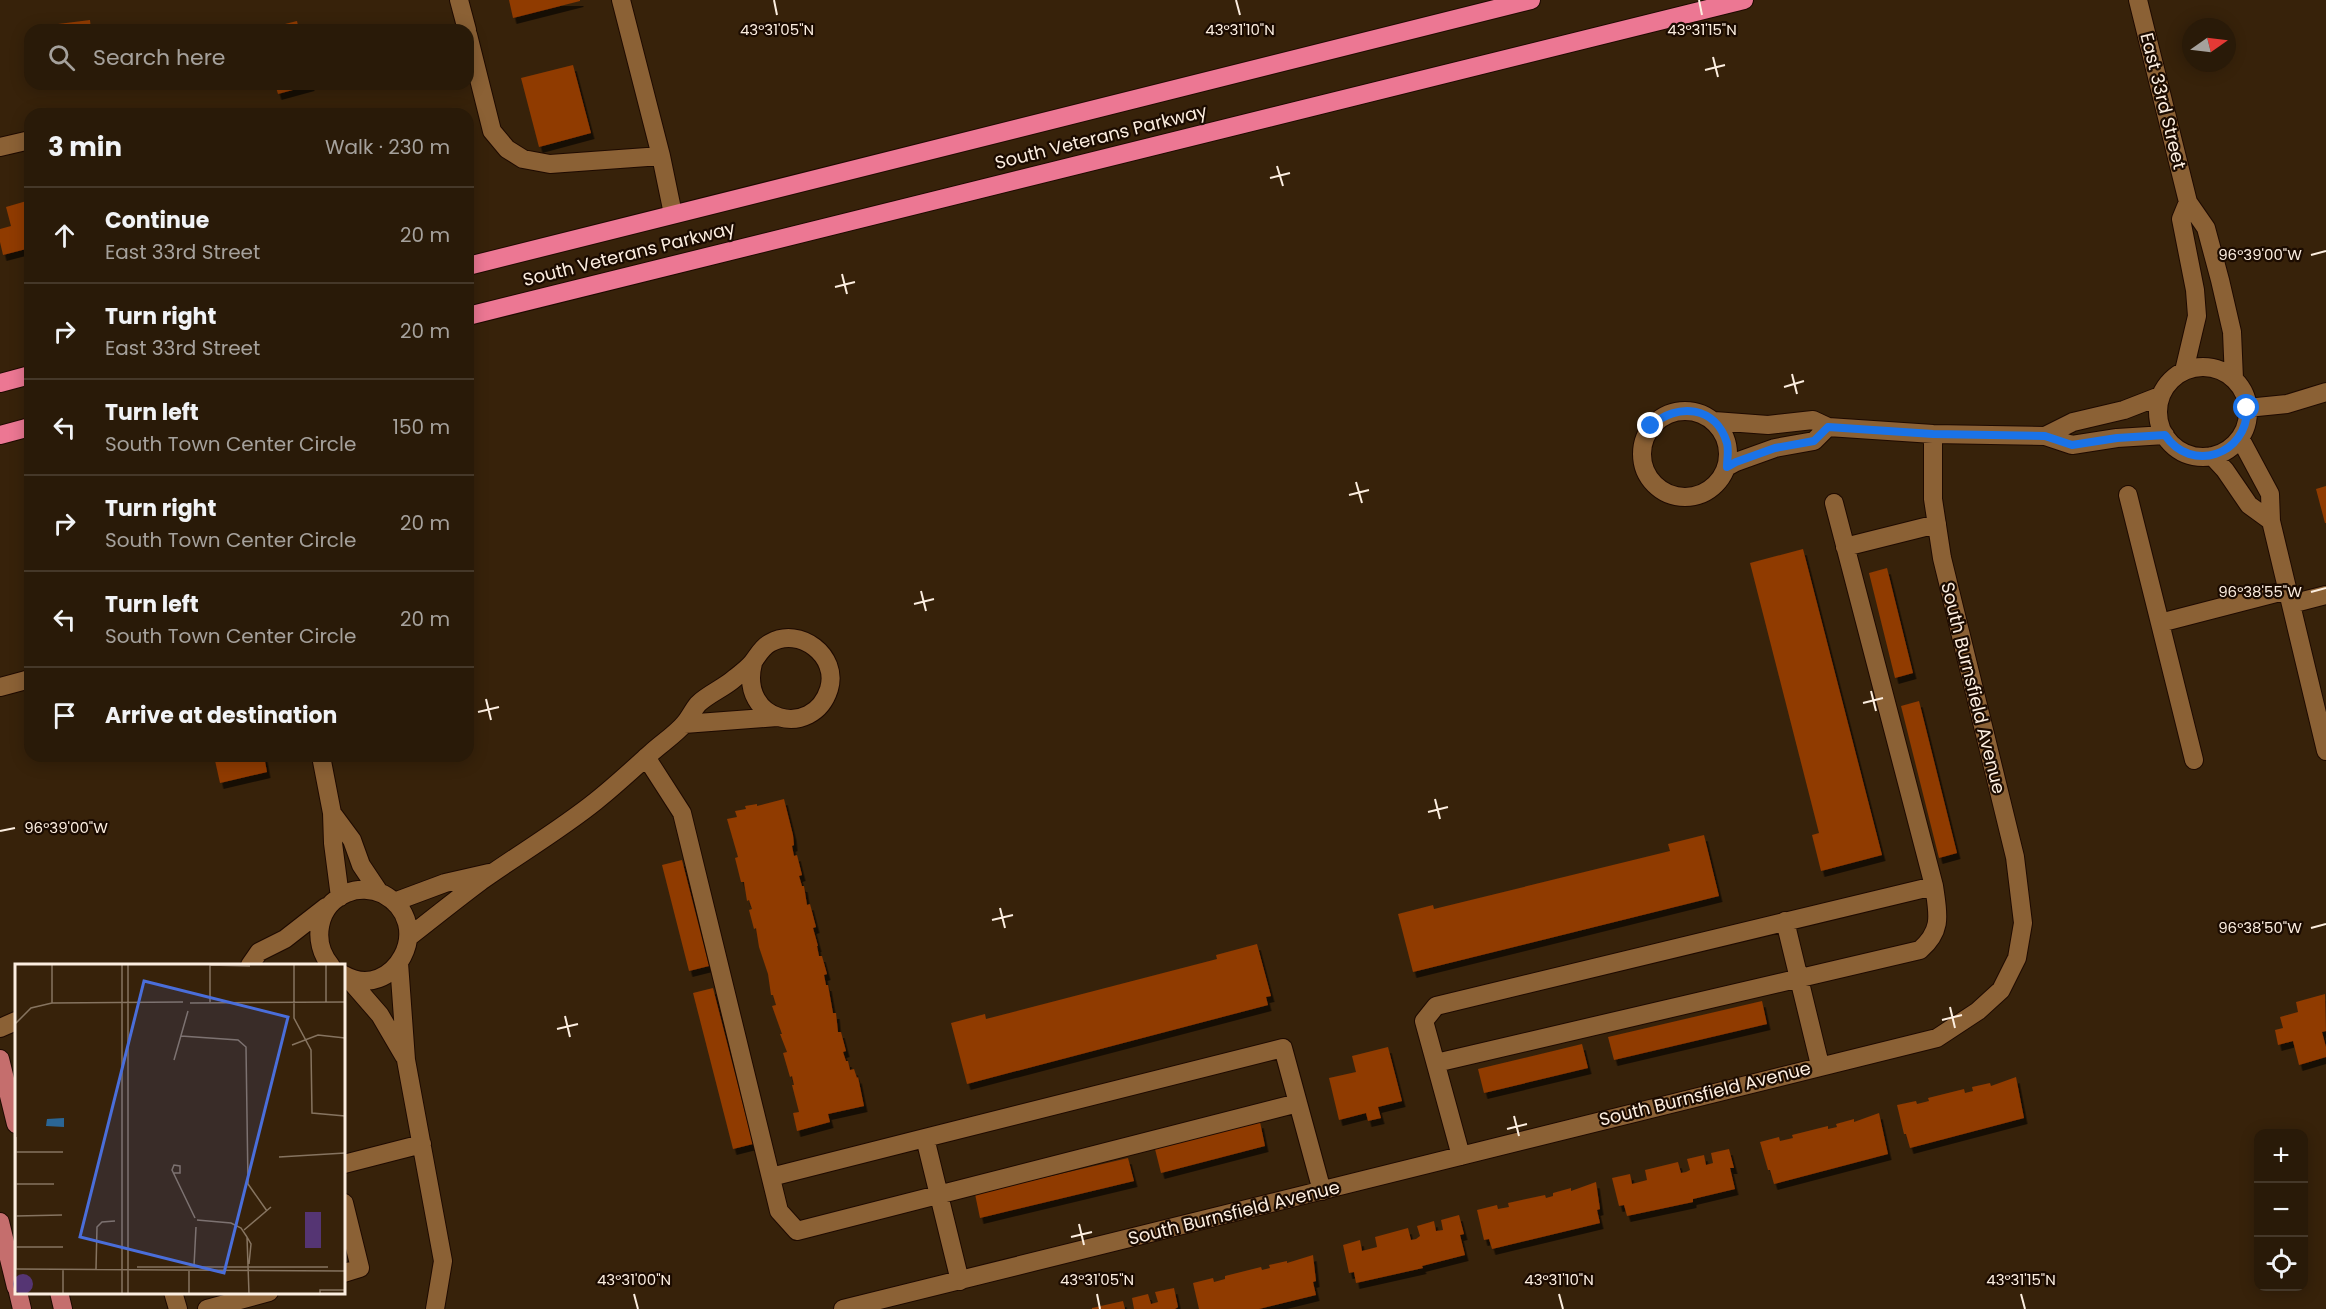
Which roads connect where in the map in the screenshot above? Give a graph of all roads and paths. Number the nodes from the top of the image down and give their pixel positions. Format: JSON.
{"nodes":[{"id":1,"x":459,"y":0,"type":"edge"},
{"id":2,"x":621,"y":0,"type":"edge"},
{"id":3,"x":1531,"y":0,"type":"edge"},
{"id":4,"x":1744,"y":0,"type":"edge"},
{"id":5,"x":2138,"y":0,"type":"edge"},
{"id":6,"x":465,"y":24,"type":"edge"},
{"id":7,"x":474,"y":59,"type":"edge"},
{"id":8,"x":24,"y":141,"type":"edge"},
{"id":9,"x":0,"y":147,"type":"edge"},
{"id":10,"x":661,"y":156,"type":"junction"},
{"id":11,"x":2188,"y":202,"type":"junction"},
{"id":12,"x":673,"y":214,"type":"junction"},
{"id":13,"x":474,"y":264,"type":"edge"},
{"id":14,"x":474,"y":315,"type":"edge"},
{"id":15,"x":2184,"y":371,"type":"junction"},
{"id":16,"x":24,"y":377,"type":"edge"},
{"id":17,"x":2234,"y":379,"type":"junction"},
{"id":18,"x":0,"y":383,"type":"edge"},
{"id":19,"x":2326,"y":392,"type":"edge"},
{"id":20,"x":2160,"y":396,"type":"junction"},
{"id":21,"x":2247,"y":408,"type":"junction"},
{"id":22,"x":1714,"y":421,"type":"junction"},
{"id":23,"x":1828,"y":427,"type":"junction"},
{"id":24,"x":24,"y":429,"type":"edge"},
{"id":25,"x":1933,"y":434,"type":"junction"},
{"id":26,"x":0,"y":435,"type":"edge"},
{"id":27,"x":2165,"y":435,"type":"junction"},
{"id":28,"x":2045,"y":436,"type":"junction"},
{"id":29,"x":2240,"y":438,"type":"junction"},
{"id":30,"x":2212,"y":456,"type":"junction"},
{"id":31,"x":1727,"y":467,"type":"junction"},
{"id":32,"x":2128,"y":495,"type":"dead end"},
{"id":33,"x":1834,"y":503,"type":"dead end"},
{"id":34,"x":2271,"y":521,"type":"junction"},
{"id":35,"x":1936,"y":524,"type":"junction"},
{"id":36,"x":1845,"y":547,"type":"junction"},
{"id":37,"x":2326,"y":595,"type":"edge"},
{"id":38,"x":2289,"y":597,"type":"junction"},
{"id":39,"x":2160,"y":623,"type":"junction"},
{"id":40,"x":753,"y":663,"type":"junction"},
{"id":41,"x":24,"y":681,"type":"edge"},
{"id":42,"x":0,"y":687,"type":"edge"},
{"id":43,"x":777,"y":717,"type":"junction"},
{"id":44,"x":684,"y":724,"type":"junction"},
{"id":45,"x":2326,"y":751,"type":"edge"},
{"id":46,"x":646,"y":757,"type":"junction"},
{"id":47,"x":2193,"y":760,"type":"dead end"},
{"id":48,"x":322,"y":762,"type":"edge"},
{"id":49,"x":332,"y":813,"type":"junction"},
{"id":50,"x":496,"y":871,"type":"junction"},
{"id":51,"x":1934,"y":886,"type":"junction"},
{"id":52,"x":378,"y":892,"type":"junction"},
{"id":53,"x":336,"y":900,"type":"junction"},
{"id":54,"x":394,"y":902,"type":"junction"},
{"id":55,"x":1785,"y":921,"type":"junction"},
{"id":56,"x":409,"y":937,"type":"junction"},
{"id":57,"x":399,"y":963,"type":"junction"},
{"id":58,"x":250,"y":964,"type":"edge"},
{"id":59,"x":329,"y":964,"type":"edge"},
{"id":60,"x":345,"y":976,"type":"edge"},
{"id":61,"x":1799,"y":979,"type":"junction"},
{"id":62,"x":15,"y":1021,"type":"edge"},
{"id":63,"x":0,"y":1028,"type":"edge"},
{"id":64,"x":0,"y":1059,"type":"edge"},
{"id":65,"x":406,"y":1060,"type":"junction"},
{"id":66,"x":1436,"y":1063,"type":"junction"},
{"id":67,"x":1820,"y":1065,"type":"junction"},
{"id":68,"x":1298,"y":1103,"type":"junction"},
{"id":69,"x":15,"y":1120,"type":"edge"},
{"id":70,"x":924,"y":1138,"type":"junction"},
{"id":71,"x":422,"y":1144,"type":"junction"},
{"id":72,"x":1461,"y":1156,"type":"junction"},
{"id":73,"x":345,"y":1164,"type":"edge"},
{"id":74,"x":771,"y":1177,"type":"junction"},
{"id":75,"x":1322,"y":1191,"type":"junction"},
{"id":76,"x":937,"y":1193,"type":"junction"},
{"id":77,"x":345,"y":1207,"type":"edge"},
{"id":78,"x":0,"y":1222,"type":"edge"},
{"id":79,"x":345,"y":1273,"type":"edge"},
{"id":80,"x":960,"y":1281,"type":"junction"},
{"id":81,"x":15,"y":1283,"type":"edge"},
{"id":82,"x":18,"y":1294,"type":"edge"},
{"id":83,"x":59,"y":1294,"type":"edge"},
{"id":84,"x":173,"y":1294,"type":"edge"},
{"id":85,"x":265,"y":1294,"type":"edge"},
{"id":86,"x":238,"y":1301,"type":"edge"},
{"id":87,"x":22,"y":1309,"type":"edge"},
{"id":88,"x":63,"y":1309,"type":"edge"},
{"id":89,"x":178,"y":1309,"type":"edge"},
{"id":90,"x":207,"y":1309,"type":"edge"},
{"id":91,"x":435,"y":1309,"type":"edge"},
{"id":92,"x":843,"y":1309,"type":"edge"}],
"edges":[{"from":1,"to":6,"type":"street"},
{"from":2,"to":10,"type":"street"},
{"from":3,"to":12,"type":"highway","name":"South Veterans Parkway"},
{"from":4,"to":14,"type":"highway","name":"South Veterans Parkway"},
{"from":5,"to":11,"type":"street","name":"East 33rd Street"},
{"from":7,"to":10,"type":"street"},
{"from":8,"to":9,"type":"street"},
{"from":10,"to":12,"type":"street"},
{"from":11,"to":15,"type":"street","name":"East 33rd Street"},
{"from":11,"to":17,"type":"street","name":"East 33rd Street"},
{"from":12,"to":13,"type":"highway","name":"South Veterans Parkway"},
{"from":15,"to":17,"type":"street"},
{"from":15,"to":20,"type":"street"},
{"from":16,"to":18,"type":"highway"},
{"from":17,"to":21,"type":"street","name":"East 33rd Street"},
{"from":19,"to":21,"type":"street"},
{"from":20,"to":27,"type":"street"},
{"from":20,"to":28,"type":"street"},
{"from":21,"to":29,"type":"street"},
{"from":22,"to":23,"type":"street"},
{"from":22,"to":31,"type":"street"},
{"from":22,"to":31,"type":"street"},
{"from":23,"to":25,"type":"street"},
{"from":23,"to":31,"type":"street"},
{"from":24,"to":26,"type":"highway"},
{"from":25,"to":28,"type":"street"},
{"from":25,"to":35,"type":"street","name":"South Burnsfield Avenue"},
{"from":27,"to":28,"type":"street"},
{"from":27,"to":30,"type":"street"},
{"from":29,"to":30,"type":"street"},
{"from":29,"to":34,"type":"street"},
{"from":30,"to":34,"type":"street"},
{"from":32,"to":39,"type":"street"},
{"from":33,"to":36,"type":"street"},
{"from":34,"to":38,"type":"street"},
{"from":35,"to":36,"type":"street"},
{"from":35,"to":67,"type":"street","name":"South Burnsfield Avenue"},
{"from":36,"to":51,"type":"street"},
{"from":37,"to":38,"type":"street"},
{"from":38,"to":39,"type":"street"},
{"from":38,"to":45,"type":"street"},
{"from":39,"to":47,"type":"street"},
{"from":40,"to":43,"type":"street"},
{"from":40,"to":43,"type":"street"},
{"from":40,"to":44,"type":"street"},
{"from":41,"to":42,"type":"street"},
{"from":43,"to":44,"type":"street"},
{"from":44,"to":46,"type":"street"},
{"from":46,"to":50,"type":"street"},
{"from":46,"to":74,"type":"street"},
{"from":48,"to":49,"type":"street"},
{"from":49,"to":52,"type":"street"},
{"from":49,"to":53,"type":"street"},
{"from":50,"to":54,"type":"street"},
{"from":50,"to":56,"type":"street"},
{"from":51,"to":55,"type":"street"},
{"from":51,"to":61,"type":"street"},
{"from":52,"to":53,"type":"street"},
{"from":52,"to":54,"type":"street"},
{"from":53,"to":58,"type":"street"},
{"from":53,"to":59,"type":"street"},
{"from":54,"to":56,"type":"street"},
{"from":55,"to":61,"type":"street"},
{"from":55,"to":66,"type":"street"},
{"from":56,"to":57,"type":"street"},
{"from":57,"to":60,"type":"street"},
{"from":57,"to":65,"type":"street"},
{"from":60,"to":65,"type":"street"},
{"from":61,"to":66,"type":"street"},
{"from":61,"to":67,"type":"street"},
{"from":62,"to":63,"type":"street"},
{"from":64,"to":69,"type":"main road"},
{"from":65,"to":71,"type":"street"},
{"from":66,"to":72,"type":"street"},
{"from":67,"to":72,"type":"street","name":"South Burnsfield Avenue"},
{"from":68,"to":70,"type":"street"},
{"from":68,"to":75,"type":"street"},
{"from":68,"to":76,"type":"street"},
{"from":70,"to":74,"type":"street"},
{"from":70,"to":76,"type":"street"},
{"from":71,"to":73,"type":"street"},
{"from":71,"to":91,"type":"street"},
{"from":72,"to":75,"type":"street","name":"South Burnsfield Avenue"},
{"from":74,"to":76,"type":"street"},
{"from":75,"to":80,"type":"street","name":"South Burnsfield Avenue"},
{"from":76,"to":80,"type":"street"},
{"from":77,"to":79,"type":"street"},
{"from":78,"to":81,"type":"main road"},
{"from":80,"to":92,"type":"street","name":"South Burnsfield Avenue"},
{"from":82,"to":87,"type":"main road"},
{"from":83,"to":88,"type":"main road"},
{"from":84,"to":89,"type":"street"},
{"from":85,"to":86,"type":"street"},
{"from":86,"to":90,"type":"street"}]}
